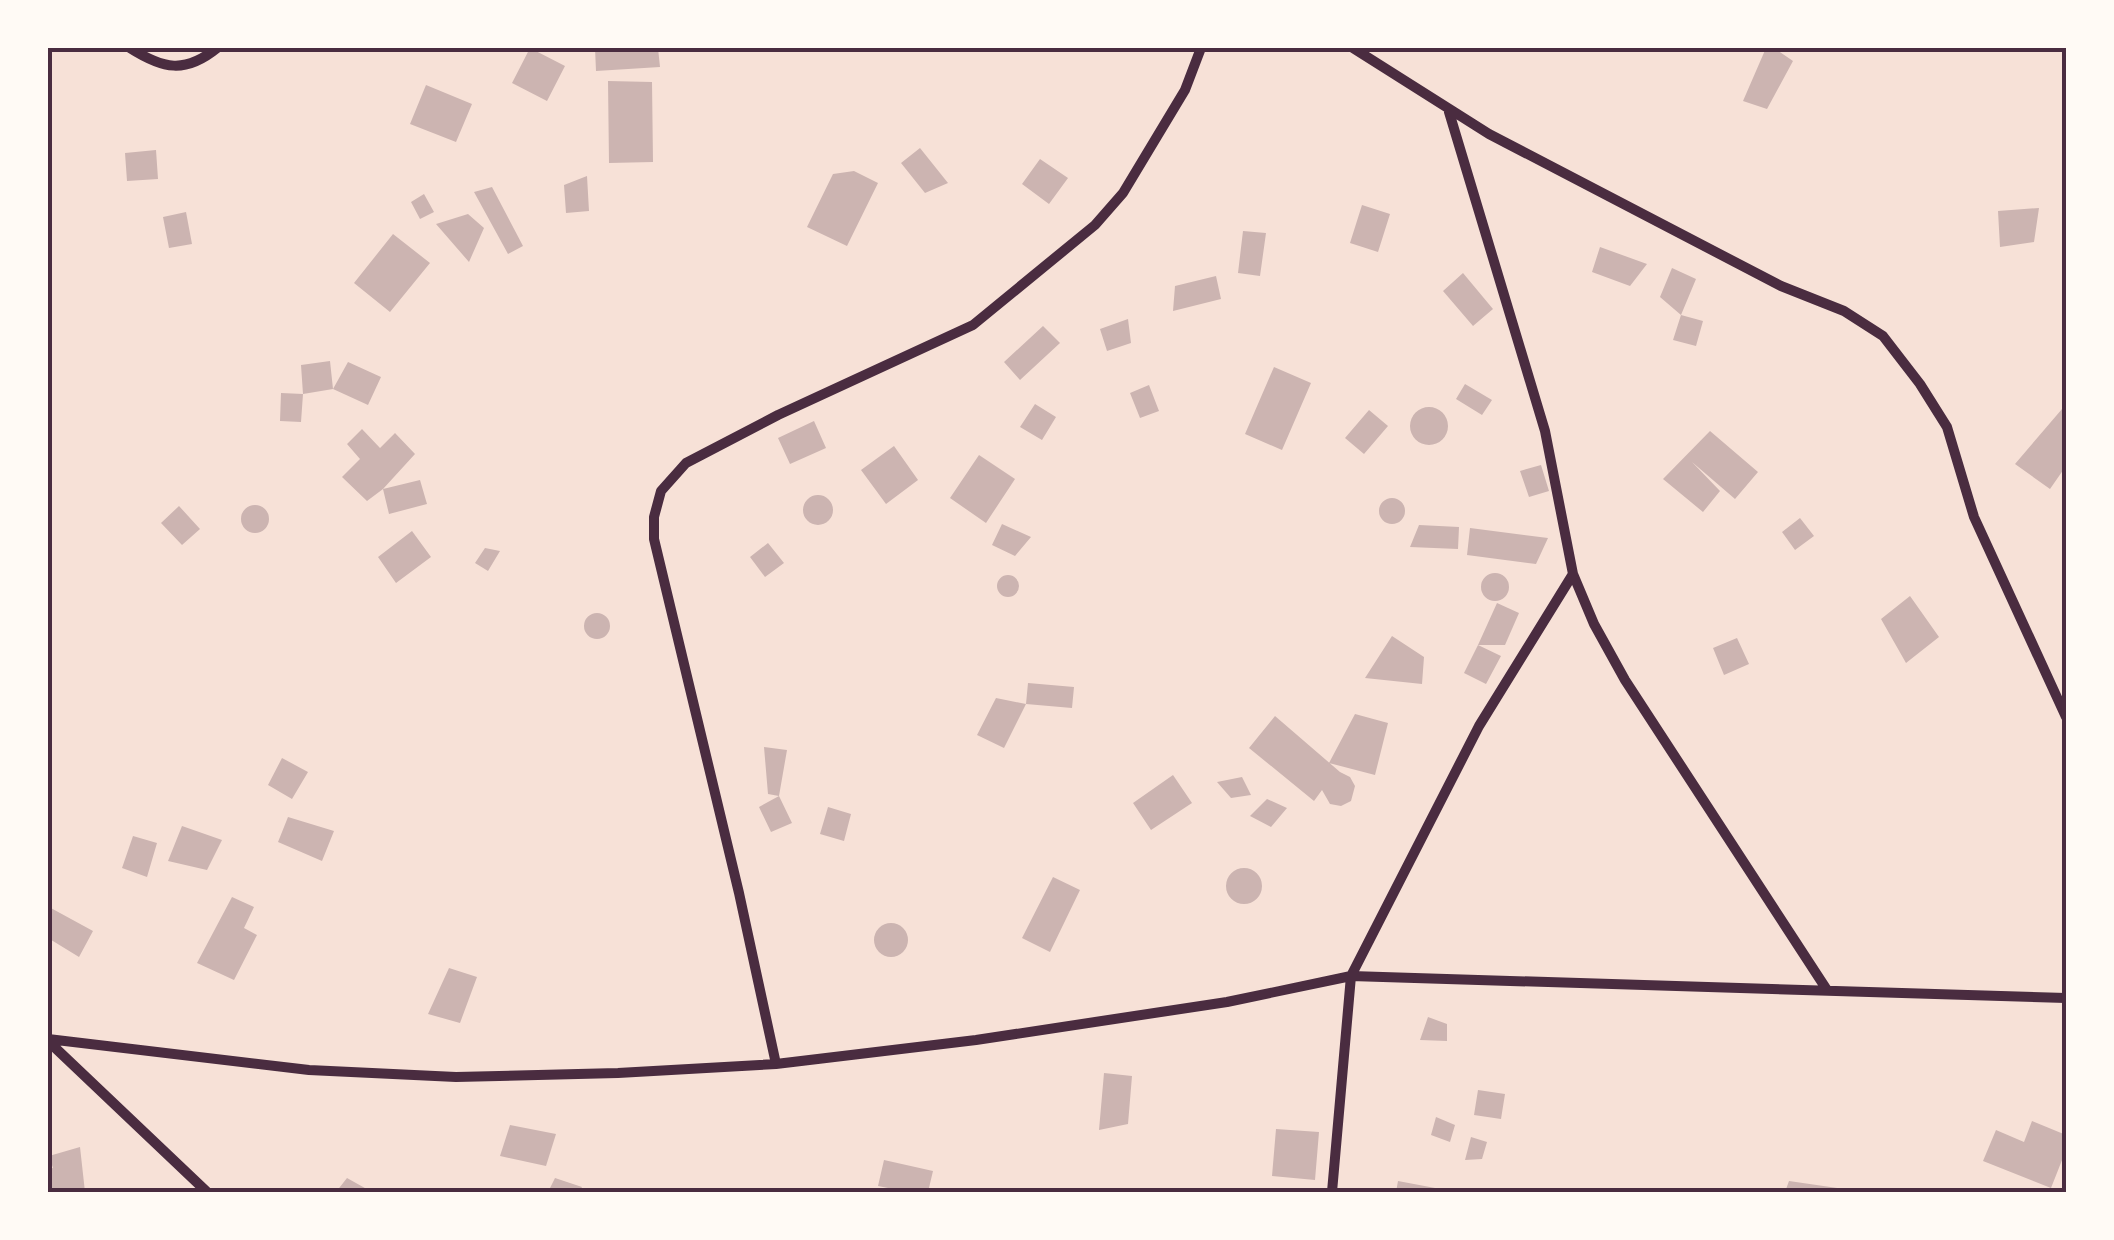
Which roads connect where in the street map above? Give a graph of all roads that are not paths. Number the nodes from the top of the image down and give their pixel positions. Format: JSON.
{"nodes":[{"id":1,"x":130,"y":48,"type":"edge"},
{"id":2,"x":217,"y":48,"type":"edge"},
{"id":3,"x":1200,"y":48,"type":"edge"},
{"id":4,"x":1360,"y":50,"type":"edge"},
{"id":5,"x":1449,"y":111,"type":"junction"},
{"id":6,"x":1573,"y":574,"type":"junction"},
{"id":7,"x":2066,"y":717,"type":"edge"},
{"id":8,"x":1352,"y":976,"type":"junction"},
{"id":9,"x":1827,"y":990,"type":"junction"},
{"id":10,"x":2066,"y":998,"type":"edge"},
{"id":11,"x":48,"y":1040,"type":"edge"},
{"id":12,"x":776,"y":1064,"type":"junction"},
{"id":13,"x":208,"y":1192,"type":"edge"},
{"id":14,"x":1332,"y":1192,"type":"edge"}],
"edges":[{"from":1,"to":2,"type":"street"},
{"from":3,"to":12,"type":"street"},
{"from":4,"to":5,"type":"street"},
{"from":5,"to":6,"type":"street"},
{"from":5,"to":7,"type":"street"},
{"from":6,"to":8,"type":"street"},
{"from":6,"to":9,"type":"street"},
{"from":8,"to":9,"type":"street"},
{"from":8,"to":12,"type":"street"},
{"from":8,"to":14,"type":"street"},
{"from":9,"to":10,"type":"street"},
{"from":11,"to":12,"type":"street"},
{"from":11,"to":13,"type":"street"}]}
